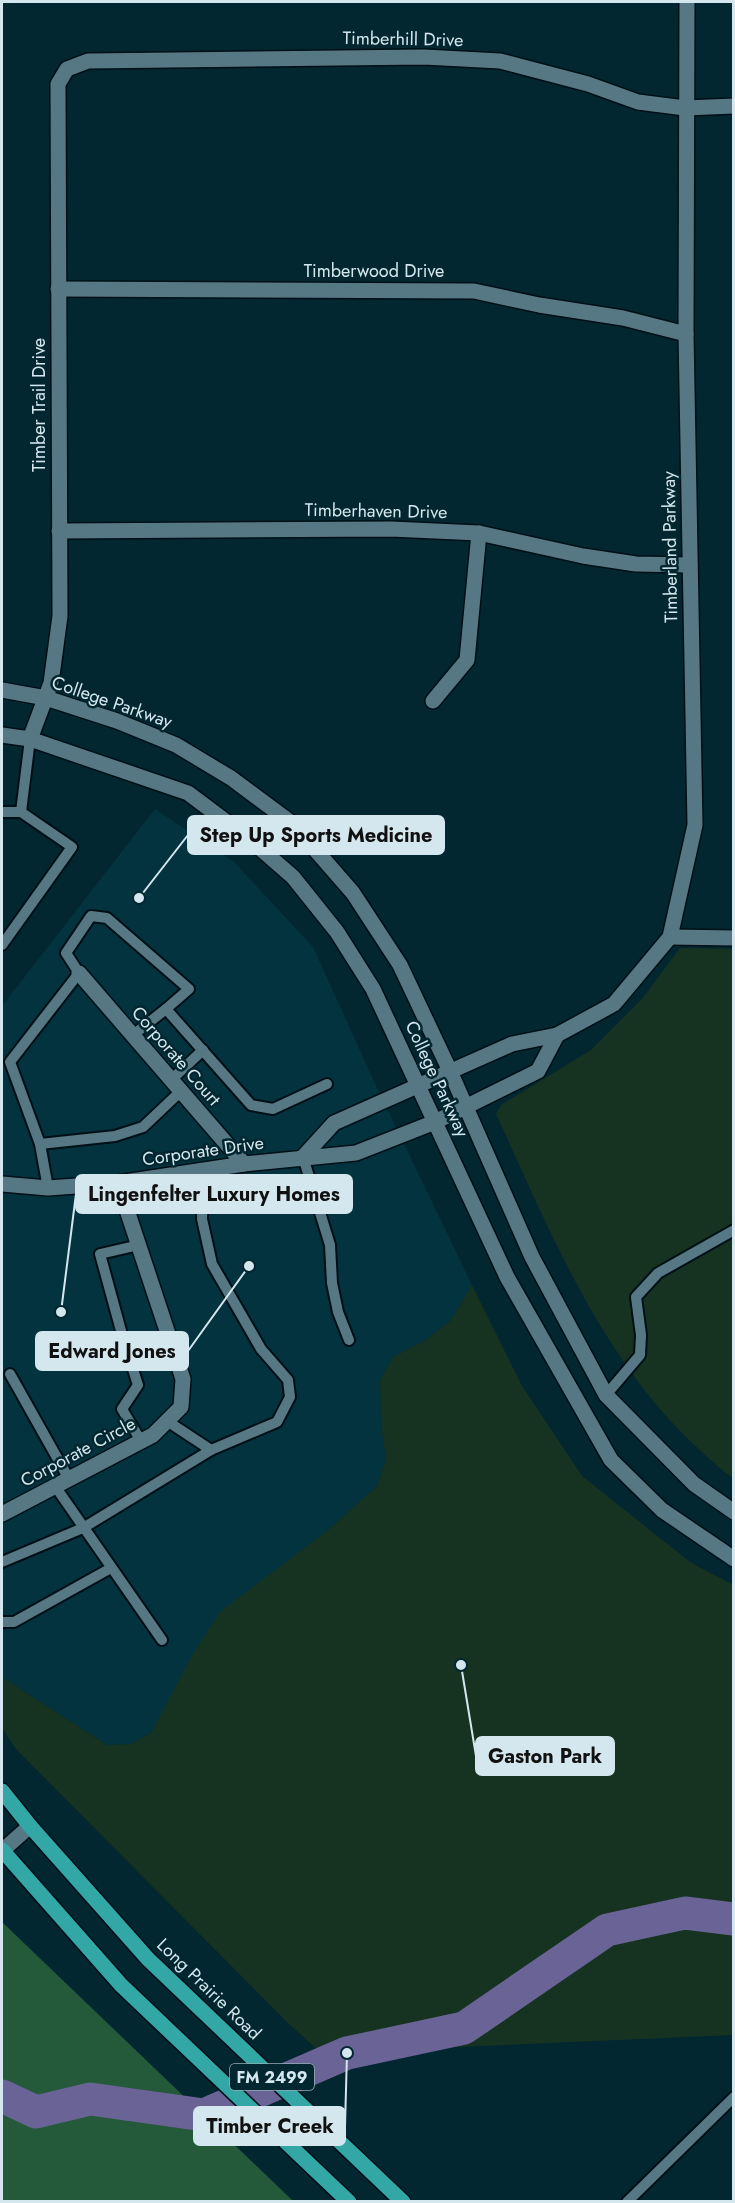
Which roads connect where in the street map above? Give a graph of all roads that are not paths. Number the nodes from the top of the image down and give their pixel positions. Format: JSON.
{"nodes":[{"id":1,"x":687,"y":2,"type":"edge"},
{"id":2,"x":67,"y":69,"type":"joint"},
{"id":3,"x":734,"y":106,"type":"edge"},
{"id":4,"x":686,"y":108,"type":"junction"},
{"id":5,"x":58,"y":289,"type":"junction"},
{"id":6,"x":686,"y":334,"type":"junction"},
{"id":7,"x":59,"y":531,"type":"junction"},
{"id":8,"x":479,"y":533,"type":"junction"},
{"id":9,"x":690,"y":565,"type":"junction"},
{"id":10,"x":2,"y":690,"type":"edge"},
{"id":11,"x":46,"y":698,"type":"junction"},
{"id":12,"x":434,"y":701,"type":"dead end"},
{"id":13,"x":2,"y":735,"type":"edge"},
{"id":14,"x":30,"y":739,"type":"junction"},
{"id":15,"x":2,"y":812,"type":"edge"},
{"id":16,"x":21,"y":812,"type":"junction"},
{"id":17,"x":670,"y":937,"type":"junction"},
{"id":18,"x":734,"y":938,"type":"edge"},
{"id":19,"x":2,"y":945,"type":"edge"},
{"id":20,"x":79,"y":973,"type":"junction"},
{"id":21,"x":166,"y":1009,"type":"junction"},
{"id":22,"x":133,"y":1035,"type":"junction"},
{"id":23,"x":557,"y":1035,"type":"junction"},
{"id":24,"x":202,"y":1050,"type":"junction"},
{"id":25,"x":450,"y":1071,"type":"junction"},
{"id":26,"x":327,"y":1084,"type":"dead end"},
{"id":27,"x":418,"y":1084,"type":"junction"},
{"id":28,"x":176,"y":1086,"type":"junction"},
{"id":29,"x":465,"y":1106,"type":"junction"},
{"id":30,"x":435,"y":1122,"type":"junction"},
{"id":31,"x":40,"y":1144,"type":"junction"},
{"id":32,"x":303,"y":1156,"type":"junction"},
{"id":33,"x":244,"y":1164,"type":"junction"},
{"id":34,"x":203,"y":1170,"type":"junction"},
{"id":35,"x":118,"y":1183,"type":"junction"},
{"id":36,"x":2,"y":1184,"type":"edge"},
{"id":37,"x":48,"y":1188,"type":"junction"},
{"id":38,"x":734,"y":1230,"type":"edge"},
{"id":39,"x":139,"y":1245,"type":"junction"},
{"id":40,"x":349,"y":1340,"type":"dead end"},
{"id":41,"x":10,"y":1374,"type":"dead end"},
{"id":42,"x":606,"y":1395,"type":"junction"},
{"id":43,"x":583,"y":1412,"type":"junction"},
{"id":44,"x":167,"y":1421,"type":"junction"},
{"id":45,"x":141,"y":1442,"type":"junction"},
{"id":46,"x":211,"y":1450,"type":"junction"},
{"id":47,"x":69,"y":1479,"type":"junction"},
{"id":48,"x":55,"y":1486,"type":"junction"},
{"id":49,"x":734,"y":1512,"type":"edge"},
{"id":50,"x":2,"y":1514,"type":"edge"},
{"id":51,"x":83,"y":1528,"type":"junction"},
{"id":52,"x":734,"y":1559,"type":"edge"},
{"id":53,"x":2,"y":1562,"type":"edge"},
{"id":54,"x":111,"y":1568,"type":"junction"},
{"id":55,"x":2,"y":1622,"type":"edge"},
{"id":56,"x":162,"y":1640,"type":"dead end"},
{"id":57,"x":2,"y":1791,"type":"edge"},
{"id":58,"x":30,"y":1826,"type":"junction"},
{"id":59,"x":2,"y":1850,"type":"edge"},
{"id":60,"x":734,"y":2097,"type":"edge"},
{"id":61,"x":399,"y":2198,"type":"edge"},
{"id":62,"x":349,"y":2202,"type":"edge"},
{"id":63,"x":627,"y":2202,"type":"edge"}],
"edges":[{"from":1,"to":4,"type":"street","name":"Timberland Parkway"},
{"from":2,"to":4,"type":"street","name":"Timberhill Drive"},
{"from":2,"to":5,"type":"street","name":"Timber Trail Drive"},
{"from":3,"to":4,"type":"street","name":"Timberhill Drive"},
{"from":4,"to":6,"type":"street","name":"Timberland Parkway"},
{"from":5,"to":6,"type":"street","name":"Timberwood Drive"},
{"from":5,"to":7,"type":"street","name":"Timber Trail Drive"},
{"from":6,"to":9,"type":"street","name":"Timberland Parkway"},
{"from":7,"to":8,"type":"street","name":"Timberhaven Drive"},
{"from":7,"to":11,"type":"street","name":"Timber Trail Drive"},
{"from":8,"to":9,"type":"street","name":"Timberhaven Drive"},
{"from":8,"to":12,"type":"street"},
{"from":9,"to":17,"type":"street","name":"Timberland Parkway"},
{"from":10,"to":11,"type":"street","name":"College Parkway"},
{"from":11,"to":14,"type":"street","name":"Timber Trail Drive"},
{"from":11,"to":25,"type":"street","name":"College Parkway"},
{"from":13,"to":14,"type":"street","name":"College Parkway"},
{"from":14,"to":16,"type":"lane"},
{"from":14,"to":27,"type":"street","name":"College Parkway"},
{"from":15,"to":16,"type":"lane"},
{"from":16,"to":19,"type":"lane"},
{"from":17,"to":18,"type":"street"},
{"from":17,"to":23,"type":"street","name":"Timberland Parkway"},
{"from":20,"to":21,"type":"lane"},
{"from":20,"to":22,"type":"street","name":"Corporate Court"},
{"from":20,"to":31,"type":"lane"},
{"from":21,"to":22,"type":"lane"},
{"from":21,"to":24,"type":"lane"},
{"from":22,"to":28,"type":"street","name":"Corporate Court"},
{"from":23,"to":25,"type":"street","name":"Timberland Parkway"},
{"from":23,"to":29,"type":"street"},
{"from":24,"to":26,"type":"lane"},
{"from":24,"to":28,"type":"lane"},
{"from":25,"to":27,"type":"street","name":"Timberland Parkway"},
{"from":25,"to":29,"type":"street","name":"College Parkway"},
{"from":27,"to":30,"type":"street","name":"College Parkway"},
{"from":27,"to":32,"type":"street"},
{"from":28,"to":31,"type":"lane"},
{"from":28,"to":33,"type":"street","name":"Corporate Court"},
{"from":29,"to":30,"type":"street"},
{"from":29,"to":42,"type":"street","name":"College Parkway"},
{"from":30,"to":32,"type":"street","name":"Corporate Drive"},
{"from":30,"to":43,"type":"street","name":"College Parkway"},
{"from":31,"to":37,"type":"lane"},
{"from":32,"to":33,"type":"street","name":"Corporate Drive"},
{"from":32,"to":40,"type":"lane"},
{"from":33,"to":34,"type":"street","name":"Corporate Drive"},
{"from":34,"to":35,"type":"street","name":"Corporate Drive"},
{"from":34,"to":46,"type":"lane"},
{"from":35,"to":37,"type":"street","name":"Corporate Drive"},
{"from":35,"to":39,"type":"street","name":"Corporate Circle"},
{"from":36,"to":37,"type":"street","name":"Corporate Drive"},
{"from":38,"to":42,"type":"lane"},
{"from":39,"to":44,"type":"street","name":"Corporate Circle"},
{"from":39,"to":45,"type":"lane"},
{"from":41,"to":47,"type":"lane"},
{"from":42,"to":43,"type":"street"},
{"from":42,"to":49,"type":"street","name":"College Parkway"},
{"from":43,"to":52,"type":"street","name":"College Parkway"},
{"from":44,"to":45,"type":"street","name":"Corporate Circle"},
{"from":44,"to":46,"type":"lane"},
{"from":45,"to":47,"type":"street","name":"Corporate Circle"},
{"from":46,"to":51,"type":"lane"},
{"from":47,"to":48,"type":"street","name":"Corporate Circle"},
{"from":48,"to":50,"type":"street","name":"Corporate Circle"},
{"from":48,"to":51,"type":"lane"},
{"from":51,"to":53,"type":"lane"},
{"from":51,"to":54,"type":"lane"},
{"from":54,"to":55,"type":"lane"},
{"from":54,"to":56,"type":"lane"},
{"from":57,"to":58,"type":"main road","name":"Long Prairie Road","number":"FM 2499"},
{"from":58,"to":59,"type":"street"},
{"from":58,"to":61,"type":"main road","name":"Long Prairie Road","number":"FM 2499"},
{"from":59,"to":62,"type":"main road","number":"FM 2499"},
{"from":60,"to":63,"type":"lane"}]}
